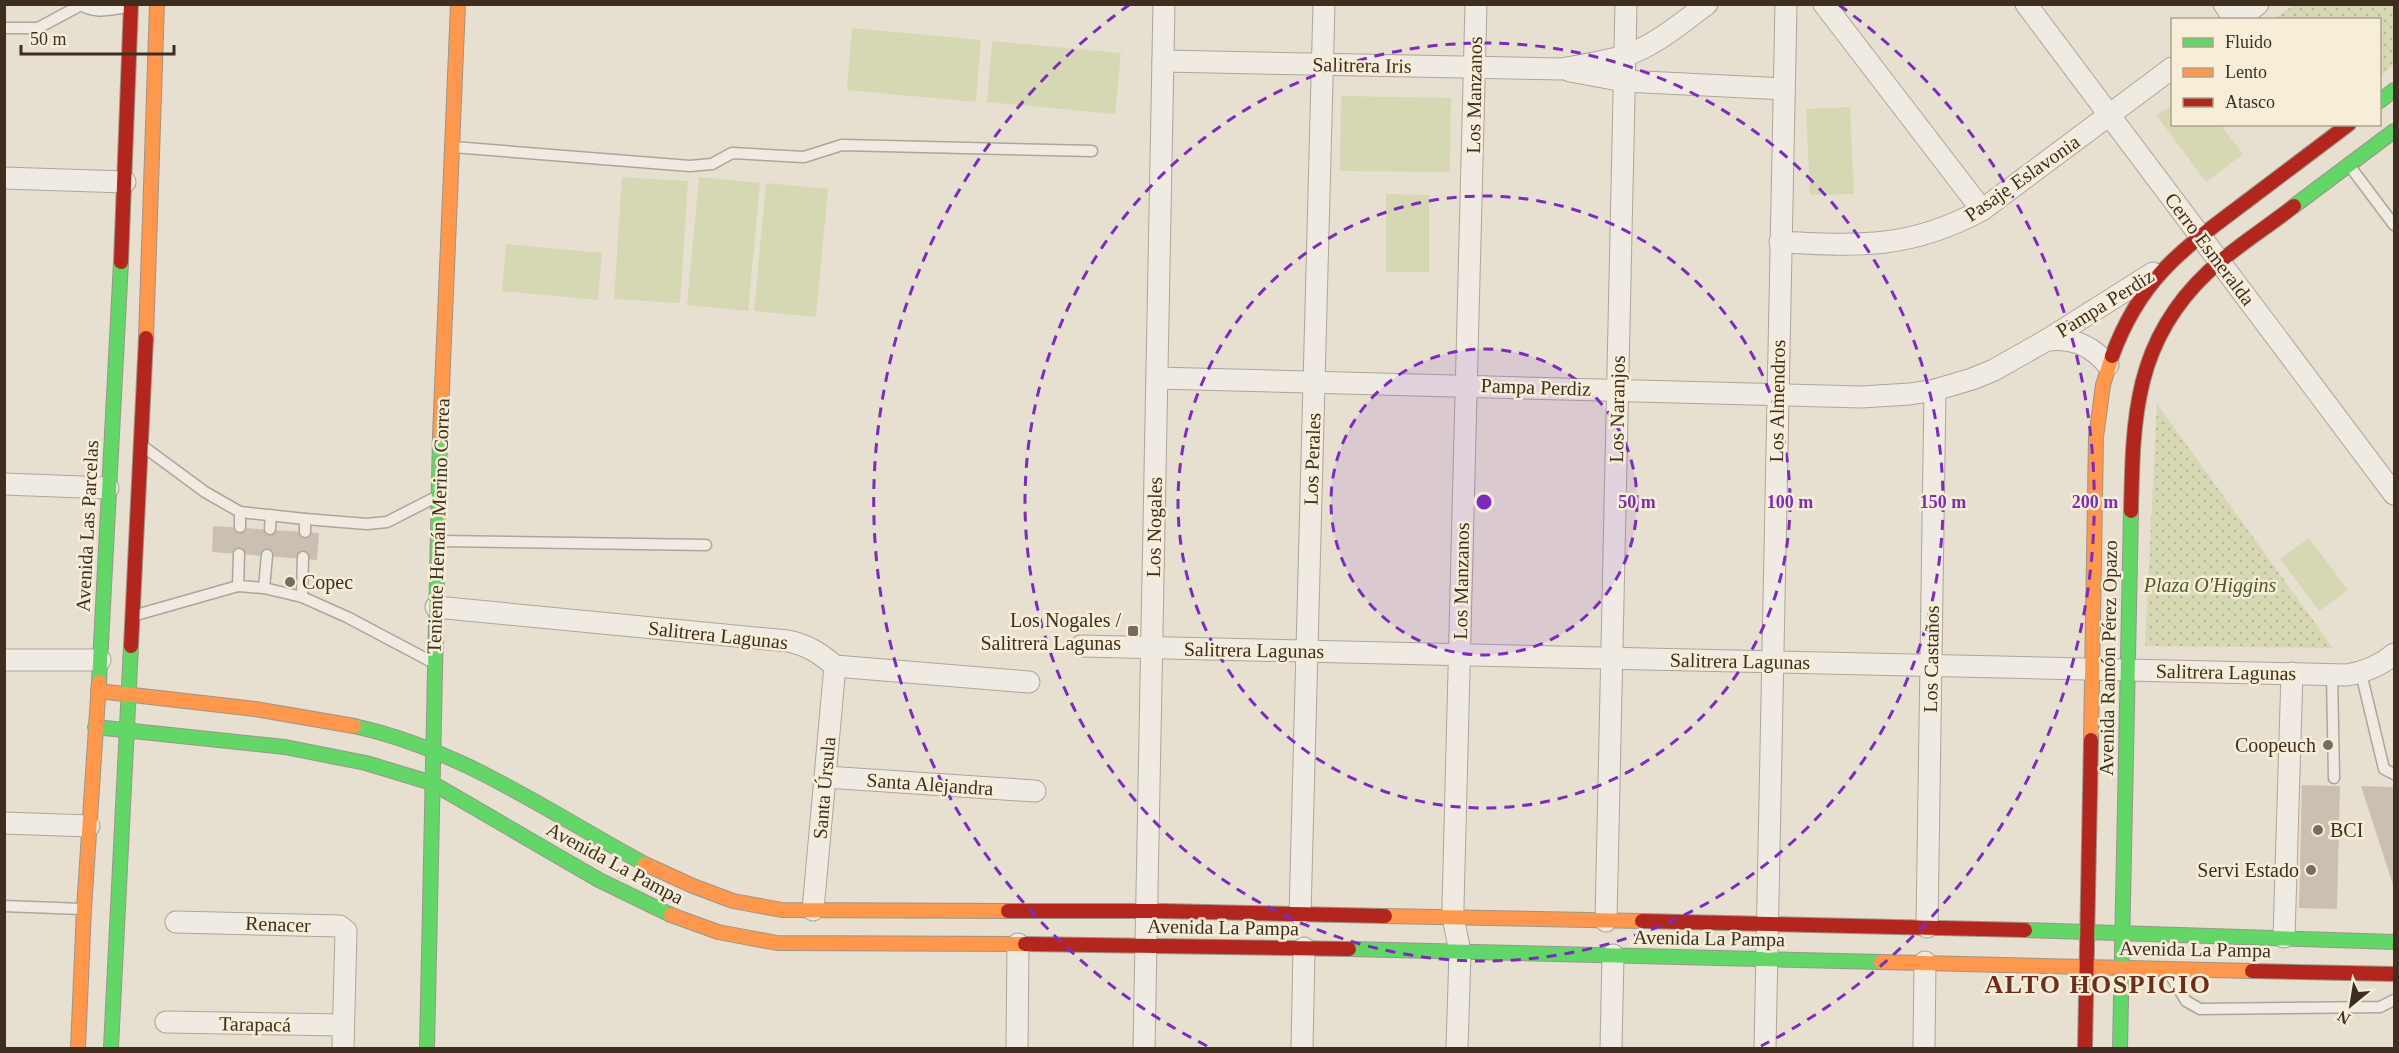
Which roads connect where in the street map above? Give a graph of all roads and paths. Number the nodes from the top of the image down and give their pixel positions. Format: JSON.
{"nodes":[{"id":1,"x":158,"y":4,"type":"edge"},
{"id":2,"x":458,"y":4,"type":"edge"},
{"id":3,"x":1164,"y":4,"type":"edge"},
{"id":4,"x":1324,"y":4,"type":"edge"},
{"id":5,"x":1476,"y":4,"type":"edge"},
{"id":6,"x":1626,"y":4,"type":"edge"},
{"id":7,"x":1707,"y":4,"type":"edge"},
{"id":8,"x":1786,"y":4,"type":"edge"},
{"id":9,"x":1824,"y":4,"type":"edge"},
{"id":10,"x":2026,"y":4,"type":"edge"},
{"id":11,"x":2224,"y":4,"type":"edge"},
{"id":12,"x":2258,"y":4,"type":"edge"},
{"id":13,"x":80,"y":5,"type":"edge"},
{"id":14,"x":131,"y":6,"type":"edge"},
{"id":15,"x":2234,"y":18,"type":"edge"},
{"id":16,"x":2239,"y":18,"type":"edge"},
{"id":17,"x":4,"y":28,"type":"edge"},
{"id":18,"x":1625,"y":56,"type":"junction"},
{"id":19,"x":1163,"y":61,"type":"junction"},
{"id":20,"x":1323,"y":64,"type":"junction"},
{"id":21,"x":1474,"y":67,"type":"junction"},
{"id":22,"x":1561,"y":69,"type":"junction"},
{"id":23,"x":2171,"y":69,"type":"edge"},
{"id":24,"x":1624,"y":81,"type":"junction"},
{"id":25,"x":1784,"y":89,"type":"junction"},
{"id":26,"x":2394,"y":90,"type":"edge"},
{"id":27,"x":2381,"y":100,"type":"edge"},
{"id":28,"x":2109,"y":115,"type":"junction"},
{"id":29,"x":2346,"y":126,"type":"edge"},
{"id":30,"x":2394,"y":131,"type":"edge"},
{"id":31,"x":450,"y":147,"type":"junction"},
{"id":32,"x":1092,"y":152,"type":"dead end"},
{"id":33,"x":2349,"y":165,"type":"junction"},
{"id":34,"x":4,"y":178,"type":"edge"},
{"id":35,"x":124,"y":182,"type":"junction"},
{"id":36,"x":1982,"y":210,"type":"junction"},
{"id":37,"x":2394,"y":225,"type":"edge"},
{"id":38,"x":2200,"y":235,"type":"junction"},
{"id":39,"x":1780,"y":242,"type":"junction"},
{"id":40,"x":2220,"y":262,"type":"junction"},
{"id":41,"x":2164,"y":266,"type":"junction"},
{"id":42,"x":2047,"y":340,"type":"junction"},
{"id":43,"x":2108,"y":365,"type":"junction"},
{"id":44,"x":1157,"y":378,"type":"junction"},
{"id":45,"x":1314,"y":381,"type":"junction"},
{"id":46,"x":1466,"y":385,"type":"junction"},
{"id":47,"x":1617,"y":389,"type":"junction"},
{"id":48,"x":1935,"y":390,"type":"junction"},
{"id":49,"x":1778,"y":393,"type":"junction"},
{"id":50,"x":141,"y":444,"type":"junction"},
{"id":51,"x":4,"y":484,"type":"edge"},
{"id":52,"x":108,"y":488,"type":"junction"},
{"id":53,"x":2394,"y":491,"type":"edge"},
{"id":54,"x":439,"y":495,"type":"junction"},
{"id":55,"x":240,"y":512,"type":"junction"},
{"id":56,"x":271,"y":515,"type":"junction"},
{"id":57,"x":305,"y":519,"type":"junction"},
{"id":58,"x":240,"y":527,"type":"dead end"},
{"id":59,"x":270,"y":530,"type":"dead end"},
{"id":60,"x":304,"y":532,"type":"dead end"},
{"id":61,"x":438,"y":541,"type":"junction"},
{"id":62,"x":706,"y":544,"type":"dead end"},
{"id":63,"x":239,"y":554,"type":"dead end"},
{"id":64,"x":267,"y":555,"type":"dead end"},
{"id":65,"x":303,"y":557,"type":"dead end"},
{"id":66,"x":238,"y":586,"type":"junction"},
{"id":67,"x":264,"y":588,"type":"junction"},
{"id":68,"x":302,"y":597,"type":"junction"},
{"id":69,"x":436,"y":607,"type":"junction"},
{"id":70,"x":132,"y":616,"type":"junction"},
{"id":71,"x":1081,"y":646,"type":"dead end"},
{"id":72,"x":1152,"y":648,"type":"junction"},
{"id":73,"x":1307,"y":651,"type":"junction"},
{"id":74,"x":1459,"y":655,"type":"junction"},
{"id":75,"x":1612,"y":658,"type":"junction"},
{"id":76,"x":2393,"y":659,"type":"edge"},
{"id":77,"x":4,"y":660,"type":"edge"},
{"id":78,"x":100,"y":660,"type":"junction"},
{"id":79,"x":1773,"y":661,"type":"junction"},
{"id":80,"x":434,"y":664,"type":"junction"},
{"id":81,"x":1930,"y":665,"type":"junction"},
{"id":82,"x":835,"y":666,"type":"junction"},
{"id":83,"x":2092,"y":669,"type":"junction"},
{"id":84,"x":2127,"y":669,"type":"junction"},
{"id":85,"x":2292,"y":673,"type":"junction"},
{"id":86,"x":2361,"y":673,"type":"junction"},
{"id":87,"x":2332,"y":675,"type":"junction"},
{"id":88,"x":1029,"y":682,"type":"dead end"},
{"id":89,"x":98,"y":691,"type":"junction"},
{"id":90,"x":128,"y":693,"type":"junction"},
{"id":91,"x":95,"y":727,"type":"junction"},
{"id":92,"x":126,"y":730,"type":"junction"},
{"id":93,"x":432,"y":750,"type":"junction"},
{"id":94,"x":2394,"y":774,"type":"edge"},
{"id":95,"x":826,"y":777,"type":"junction"},
{"id":96,"x":2334,"y":778,"type":"dead end"},
{"id":97,"x":432,"y":783,"type":"junction"},
{"id":98,"x":1035,"y":791,"type":"dead end"},
{"id":99,"x":4,"y":823,"type":"edge"},
{"id":100,"x":89,"y":826,"type":"junction"},
{"id":101,"x":4,"y":906,"type":"edge"},
{"id":102,"x":84,"y":909,"type":"junction"},
{"id":103,"x":813,"y":910,"type":"junction"},
{"id":104,"x":1147,"y":911,"type":"junction"},
{"id":105,"x":1300,"y":914,"type":"junction"},
{"id":106,"x":1453,"y":917,"type":"junction"},
{"id":107,"x":1606,"y":921,"type":"junction"},
{"id":108,"x":176,"y":922,"type":"dead end"},
{"id":109,"x":1768,"y":924,"type":"junction"},
{"id":110,"x":1927,"y":927,"type":"junction"},
{"id":111,"x":2088,"y":931,"type":"junction"},
{"id":112,"x":2122,"y":932,"type":"junction"},
{"id":113,"x":2284,"y":937,"type":"junction"},
{"id":114,"x":2394,"y":942,"type":"edge"},
{"id":115,"x":1018,"y":944,"type":"junction"},
{"id":116,"x":1147,"y":945,"type":"junction"},
{"id":117,"x":1304,"y":948,"type":"junction"},
{"id":118,"x":1460,"y":952,"type":"junction"},
{"id":119,"x":1613,"y":955,"type":"junction"},
{"id":120,"x":1767,"y":959,"type":"junction"},
{"id":121,"x":1925,"y":962,"type":"junction"},
{"id":122,"x":2087,"y":966,"type":"junction"},
{"id":123,"x":2121,"y":967,"type":"junction"},
{"id":124,"x":2166,"y":968,"type":"junction"},
{"id":125,"x":2394,"y":974,"type":"edge"},
{"id":126,"x":2394,"y":1000,"type":"edge"},
{"id":127,"x":166,"y":1022,"type":"dead end"},
{"id":128,"x":343,"y":1026,"type":"junction"},
{"id":129,"x":78,"y":1048,"type":"edge"},
{"id":130,"x":111,"y":1048,"type":"edge"},
{"id":131,"x":343,"y":1048,"type":"edge"},
{"id":132,"x":427,"y":1048,"type":"edge"},
{"id":133,"x":1017,"y":1048,"type":"edge"},
{"id":134,"x":1144,"y":1048,"type":"edge"},
{"id":135,"x":1302,"y":1048,"type":"edge"},
{"id":136,"x":1457,"y":1048,"type":"edge"},
{"id":137,"x":1611,"y":1048,"type":"edge"},
{"id":138,"x":1765,"y":1048,"type":"edge"},
{"id":139,"x":1924,"y":1048,"type":"edge"},
{"id":140,"x":2085,"y":1048,"type":"edge"},
{"id":141,"x":2120,"y":1048,"type":"edge"}],
"edges":[{"from":1,"to":50,"type":"street"},
{"from":2,"to":31,"type":"street","name":"Teniente Hernán Merino Correa"},
{"from":3,"to":19,"type":"street","name":"Los Nogales"},
{"from":4,"to":20,"type":"street","name":"Los Perales"},
{"from":5,"to":21,"type":"street","name":"Los Manzanos"},
{"from":6,"to":18,"type":"street","name":"Los Naranjos"},
{"from":7,"to":18,"type":"street","name":"Salitrera Iris"},
{"from":8,"to":25,"type":"street","name":"Los Almendros"},
{"from":9,"to":36,"type":"street"},
{"from":10,"to":28,"type":"street","name":"Cerro Esmeralda"},
{"from":11,"to":15,"type":"street"},
{"from":12,"to":16,"type":"street"},
{"from":13,"to":14,"type":"lane"},
{"from":13,"to":17,"type":"lane"},
{"from":14,"to":35,"type":"street","name":"Avenida Las Parcelas"},
{"from":18,"to":22,"type":"street","name":"Salitrera Iris"},
{"from":18,"to":24,"type":"street","name":"Los Naranjos"},
{"from":19,"to":20,"type":"street","name":"Salitrera Iris"},
{"from":19,"to":44,"type":"street","name":"Los Nogales"},
{"from":20,"to":21,"type":"street","name":"Salitrera Iris"},
{"from":20,"to":45,"type":"street","name":"Los Perales"},
{"from":21,"to":22,"type":"street","name":"Salitrera Iris"},
{"from":21,"to":46,"type":"street","name":"Los Manzanos"},
{"from":22,"to":24,"type":"street","name":"Salitrera Iris"},
{"from":23,"to":28,"type":"street","name":"Pasaje Eslavonia"},
{"from":24,"to":25,"type":"street","name":"Salitrera Iris"},
{"from":24,"to":47,"type":"street","name":"Los Naranjos"},
{"from":25,"to":39,"type":"street","name":"Los Almendros"},
{"from":26,"to":27,"type":"street"},
{"from":28,"to":36,"type":"street","name":"Pasaje Eslavonia"},
{"from":28,"to":38,"type":"street","name":"Cerro Esmeralda"},
{"from":29,"to":38,"type":"street","name":"Avenida Ramón Pérez Opazo"},
{"from":30,"to":33,"type":"street","name":"Avenida Ramón Pérez Opazo"},
{"from":31,"to":32,"type":"lane"},
{"from":31,"to":54,"type":"street","name":"Teniente Hernán Merino Correa"},
{"from":33,"to":37,"type":"lane"},
{"from":33,"to":40,"type":"street","name":"Avenida Ramón Pérez Opazo"},
{"from":34,"to":35,"type":"street"},
{"from":35,"to":52,"type":"street","name":"Avenida Las Parcelas"},
{"from":36,"to":39,"type":"street","name":"Pasaje Eslavonia"},
{"from":38,"to":40,"type":"street","name":"Cerro Esmeralda"},
{"from":38,"to":41,"type":"street","name":"Avenida Ramón Pérez Opazo"},
{"from":39,"to":49,"type":"street","name":"Los Almendros"},
{"from":40,"to":53,"type":"street","name":"Cerro Esmeralda"},
{"from":40,"to":84,"type":"street","name":"Avenida Ramón Pérez Opazo"},
{"from":41,"to":42,"type":"street","name":"Pampa Perdiz"},
{"from":41,"to":43,"type":"street","name":"Avenida Ramón Pérez Opazo"},
{"from":42,"to":43,"type":"street","name":"Pampa Perdiz"},
{"from":42,"to":48,"type":"street","name":"Pampa Perdiz"},
{"from":43,"to":83,"type":"street","name":"Avenida Ramón Pérez Opazo"},
{"from":44,"to":45,"type":"street","name":"Pampa Perdiz"},
{"from":44,"to":72,"type":"street","name":"Los Nogales"},
{"from":45,"to":46,"type":"street","name":"Pampa Perdiz"},
{"from":45,"to":73,"type":"street","name":"Los Perales"},
{"from":46,"to":47,"type":"street","name":"Pampa Perdiz"},
{"from":46,"to":74,"type":"street","name":"Los Manzanos"},
{"from":47,"to":49,"type":"street","name":"Pampa Perdiz"},
{"from":47,"to":75,"type":"street","name":"Los Naranjos"},
{"from":48,"to":49,"type":"street","name":"Pampa Perdiz"},
{"from":48,"to":81,"type":"street","name":"Los Castaños"},
{"from":49,"to":79,"type":"street","name":"Los Almendros"},
{"from":50,"to":55,"type":"lane"},
{"from":50,"to":70,"type":"street"},
{"from":51,"to":52,"type":"street"},
{"from":52,"to":78,"type":"street","name":"Avenida Las Parcelas"},
{"from":54,"to":57,"type":"lane"},
{"from":54,"to":61,"type":"street","name":"Teniente Hernán Merino Correa"},
{"from":55,"to":56,"type":"lane"},
{"from":55,"to":58,"type":"lane"},
{"from":56,"to":57,"type":"lane"},
{"from":56,"to":59,"type":"lane"},
{"from":57,"to":60,"type":"lane"},
{"from":61,"to":62,"type":"lane"},
{"from":61,"to":69,"type":"street","name":"Teniente Hernán Merino Correa"},
{"from":63,"to":66,"type":"lane"},
{"from":64,"to":67,"type":"lane"},
{"from":65,"to":68,"type":"lane"},
{"from":66,"to":67,"type":"lane"},
{"from":66,"to":70,"type":"lane"},
{"from":67,"to":68,"type":"lane"},
{"from":68,"to":80,"type":"lane"},
{"from":69,"to":80,"type":"street","name":"Teniente Hernán Merino Correa"},
{"from":69,"to":82,"type":"street","name":"Salitrera Lagunas"},
{"from":70,"to":90,"type":"street"},
{"from":71,"to":72,"type":"street","name":"Salitrera Lagunas"},
{"from":72,"to":73,"type":"street","name":"Salitrera Lagunas"},
{"from":72,"to":104,"type":"street","name":"Los Nogales"},
{"from":73,"to":74,"type":"street","name":"Salitrera Lagunas"},
{"from":73,"to":105,"type":"street","name":"Los Perales"},
{"from":74,"to":75,"type":"street","name":"Salitrera Lagunas"},
{"from":74,"to":106,"type":"street","name":"Los Manzanos"},
{"from":75,"to":79,"type":"street","name":"Salitrera Lagunas"},
{"from":75,"to":107,"type":"street","name":"Los Naranjos"},
{"from":76,"to":86,"type":"street","name":"Salitrera Lagunas"},
{"from":77,"to":78,"type":"street"},
{"from":78,"to":89,"type":"street","name":"Avenida Las Parcelas"},
{"from":79,"to":81,"type":"street","name":"Salitrera Lagunas"},
{"from":79,"to":109,"type":"street","name":"Los Almendros"},
{"from":80,"to":93,"type":"street","name":"Teniente Hernán Merino Correa"},
{"from":81,"to":83,"type":"street","name":"Salitrera Lagunas"},
{"from":81,"to":110,"type":"street","name":"Los Castaños"},
{"from":82,"to":88,"type":"street"},
{"from":82,"to":95,"type":"street","name":"Santa Úrsula"},
{"from":83,"to":84,"type":"street","name":"Salitrera Lagunas"},
{"from":83,"to":111,"type":"street","name":"Avenida Ramón Pérez Opazo"},
{"from":84,"to":85,"type":"street","name":"Salitrera Lagunas"},
{"from":84,"to":112,"type":"street","name":"Avenida Ramón Pérez Opazo"},
{"from":85,"to":87,"type":"street","name":"Salitrera Lagunas"},
{"from":85,"to":113,"type":"street"},
{"from":86,"to":87,"type":"street","name":"Salitrera Lagunas"},
{"from":86,"to":94,"type":"lane"},
{"from":87,"to":96,"type":"lane"},
{"from":89,"to":90,"type":"street","name":"Avenida La Pampa"},
{"from":89,"to":91,"type":"street","name":"Avenida Las Parcelas"},
{"from":90,"to":92,"type":"street"},
{"from":90,"to":93,"type":"street","name":"Avenida La Pampa"},
{"from":91,"to":92,"type":"street","name":"Avenida La Pampa"},
{"from":91,"to":100,"type":"street","name":"Avenida Las Parcelas"},
{"from":92,"to":97,"type":"street","name":"Avenida La Pampa"},
{"from":92,"to":130,"type":"street"},
{"from":93,"to":97,"type":"street","name":"Teniente Hernán Merino Correa"},
{"from":93,"to":103,"type":"street","name":"Avenida La Pampa"},
{"from":95,"to":98,"type":"street","name":"Santa Alejandra"},
{"from":95,"to":103,"type":"street","name":"Santa Úrsula"},
{"from":97,"to":115,"type":"street","name":"Avenida La Pampa"},
{"from":97,"to":132,"type":"street","name":"Teniente Hernán Merino Correa"},
{"from":99,"to":100,"type":"street"},
{"from":100,"to":102,"type":"street","name":"Avenida Las Parcelas"},
{"from":101,"to":102,"type":"lane"},
{"from":102,"to":129,"type":"street","name":"Avenida Las Parcelas"},
{"from":103,"to":104,"type":"street","name":"Avenida La Pampa"},
{"from":104,"to":105,"type":"street","name":"Avenida La Pampa"},
{"from":104,"to":116,"type":"street","name":"Los Nogales"},
{"from":105,"to":106,"type":"street","name":"Avenida La Pampa"},
{"from":106,"to":107,"type":"street","name":"Avenida La Pampa"},
{"from":106,"to":118,"type":"street","name":"Los Manzanos"},
{"from":107,"to":109,"type":"street","name":"Avenida La Pampa"},
{"from":108,"to":128,"type":"street","name":"Renacer"},
{"from":109,"to":110,"type":"street","name":"Avenida La Pampa"},
{"from":109,"to":120,"type":"street","name":"Los Almendros"},
{"from":110,"to":111,"type":"street","name":"Avenida La Pampa"},
{"from":111,"to":112,"type":"street","name":"Avenida La Pampa"},
{"from":111,"to":122,"type":"street","name":"Avenida Ramón Pérez Opazo"},
{"from":112,"to":113,"type":"street","name":"Avenida La Pampa"},
{"from":112,"to":123,"type":"street","name":"Avenida Ramón Pérez Opazo"},
{"from":113,"to":114,"type":"street","name":"Avenida La Pampa"},
{"from":115,"to":116,"type":"street","name":"Avenida La Pampa"},
{"from":115,"to":133,"type":"street"},
{"from":116,"to":117,"type":"street","name":"Avenida La Pampa"},
{"from":116,"to":134,"type":"street","name":"Los Nogales"},
{"from":117,"to":118,"type":"street","name":"Avenida La Pampa"},
{"from":117,"to":135,"type":"street"},
{"from":118,"to":119,"type":"street","name":"Avenida La Pampa"},
{"from":118,"to":136,"type":"street","name":"Los Manzanos"},
{"from":119,"to":120,"type":"street","name":"Avenida La Pampa"},
{"from":119,"to":137,"type":"street"},
{"from":120,"to":121,"type":"street","name":"Avenida La Pampa"},
{"from":120,"to":138,"type":"street","name":"Los Almendros"},
{"from":121,"to":122,"type":"street","name":"Avenida La Pampa"},
{"from":121,"to":139,"type":"street"},
{"from":122,"to":123,"type":"street","name":"Avenida La Pampa"},
{"from":122,"to":140,"type":"street","name":"Avenida Ramón Pérez Opazo"},
{"from":123,"to":124,"type":"street","name":"Avenida La Pampa"},
{"from":123,"to":141,"type":"street","name":"Avenida Ramón Pérez Opazo"},
{"from":124,"to":125,"type":"street","name":"Avenida La Pampa"},
{"from":124,"to":126,"type":"lane"},
{"from":127,"to":128,"type":"street","name":"Tarapacá"},
{"from":128,"to":131,"type":"street"}]}
